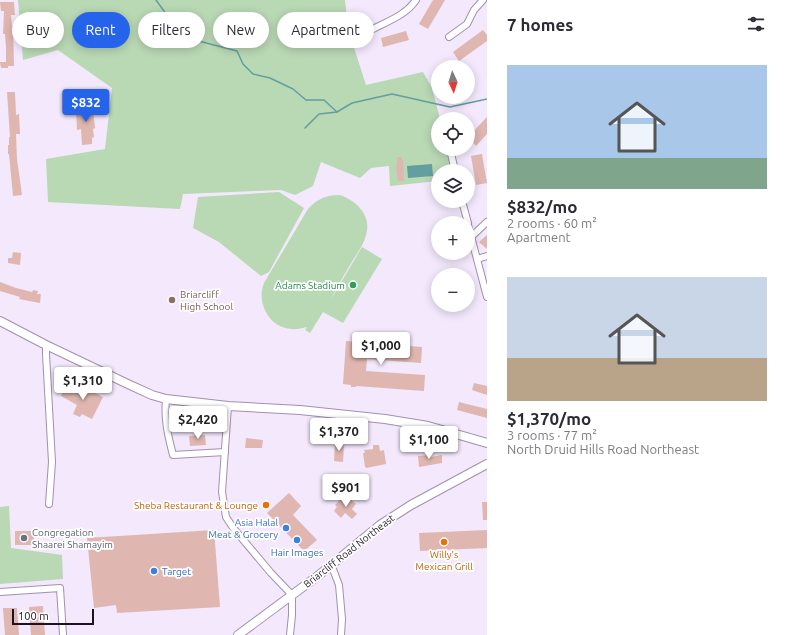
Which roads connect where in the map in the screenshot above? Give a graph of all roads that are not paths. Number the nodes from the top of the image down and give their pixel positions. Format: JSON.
{"nodes":[{"id":1,"x":416,"y":0,"type":"edge"},
{"id":2,"x":483,"y":0,"type":"edge"},
{"id":3,"x":374,"y":28,"type":"edge"},
{"id":4,"x":449,"y":37,"type":"dead end"},
{"id":5,"x":487,"y":222,"type":"edge"},
{"id":6,"x":475,"y":233,"type":"edge"},
{"id":7,"x":475,"y":252,"type":"edge"},
{"id":8,"x":487,"y":256,"type":"edge"},
{"id":9,"x":477,"y":259,"type":"junction"},
{"id":10,"x":487,"y":295,"type":"edge"},
{"id":11,"x":0,"y":321,"type":"edge"},
{"id":12,"x":46,"y":345,"type":"junction"},
{"id":13,"x":166,"y":399,"type":"junction"},
{"id":14,"x":228,"y":406,"type":"junction"},
{"id":15,"x":487,"y":443,"type":"edge"},
{"id":16,"x":225,"y":452,"type":"junction"},
{"id":17,"x":487,"y":464,"type":"edge"},
{"id":18,"x":49,"y":504,"type":"dead end"},
{"id":19,"x":331,"y":564,"type":"junction"},
{"id":20,"x":0,"y":592,"type":"edge"},
{"id":21,"x":292,"y":595,"type":"junction"},
{"id":22,"x":63,"y":635,"type":"edge"},
{"id":23,"x":238,"y":635,"type":"edge"},
{"id":24,"x":290,"y":635,"type":"edge"},
{"id":25,"x":341,"y":635,"type":"edge"}],
"edges":[{"from":1,"to":3,"type":"street"},
{"from":2,"to":4,"type":"street"},
{"from":5,"to":6,"type":"street"},
{"from":7,"to":9,"type":"street"},
{"from":8,"to":9,"type":"street"},
{"from":9,"to":10,"type":"street"},
{"from":11,"to":12,"type":"main road"},
{"from":12,"to":13,"type":"main road"},
{"from":12,"to":18,"type":"street"},
{"from":13,"to":14,"type":"main road"},
{"from":13,"to":16,"type":"street"},
{"from":14,"to":15,"type":"main road"},
{"from":14,"to":16,"type":"street"},
{"from":16,"to":21,"type":"street"},
{"from":17,"to":19,"type":"main road","name":"Briarcliff Road Northeast"},
{"from":19,"to":21,"type":"main road","name":"Briarcliff Road Northeast"},
{"from":19,"to":25,"type":"street"},
{"from":20,"to":22,"type":"street"},
{"from":21,"to":23,"type":"main road","name":"Briarcliff Road Northeast"},
{"from":21,"to":24,"type":"street"}]}
